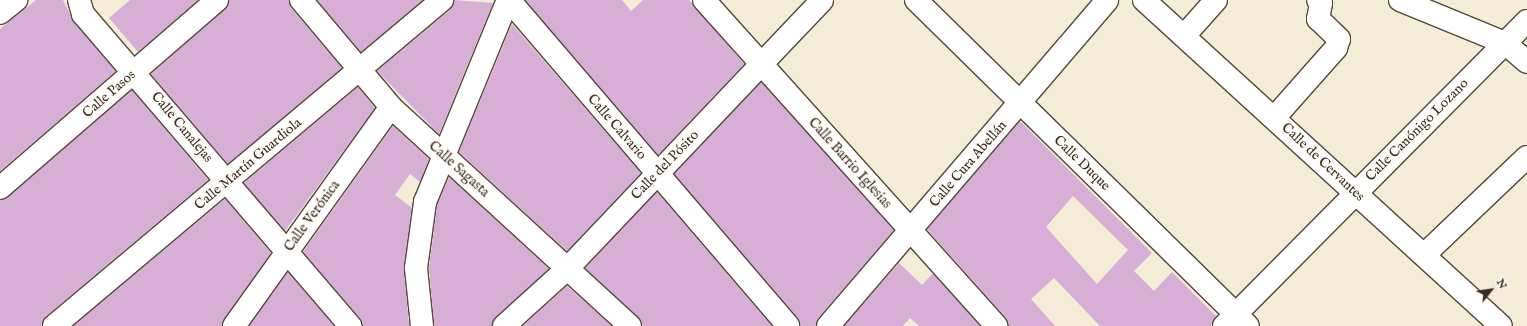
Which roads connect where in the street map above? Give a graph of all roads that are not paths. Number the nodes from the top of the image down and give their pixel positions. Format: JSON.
{"nodes":[{"id":1,"x":16,"y":0,"type":"edge"},
{"id":2,"x":217,"y":0,"type":"edge"},
{"id":3,"x":301,"y":0,"type":"edge"},
{"id":4,"x":442,"y":0,"type":"edge"},
{"id":5,"x":508,"y":0,"type":"edge"},
{"id":6,"x":704,"y":0,"type":"edge"},
{"id":7,"x":822,"y":0,"type":"edge"},
{"id":8,"x":916,"y":0,"type":"edge"},
{"id":9,"x":1107,"y":0,"type":"edge"},
{"id":10,"x":1144,"y":0,"type":"edge"},
{"id":11,"x":1216,"y":0,"type":"edge"},
{"id":12,"x":1318,"y":0,"type":"edge"},
{"id":13,"x":1400,"y":0,"type":"edge"},
{"id":14,"x":84,"y":3,"type":"edge"},
{"id":15,"x":1443,"y":7,"type":"edge"},
{"id":16,"x":0,"y":13,"type":"edge"},
{"id":17,"x":1527,"y":21,"type":"edge"},
{"id":18,"x":1184,"y":36,"type":"junction"},
{"id":19,"x":1505,"y":43,"type":"junction"},
{"id":20,"x":1527,"y":62,"type":"edge"},
{"id":21,"x":761,"y":64,"type":"junction"},
{"id":22,"x":359,"y":69,"type":"junction"},
{"id":23,"x":135,"y":72,"type":"junction"},
{"id":24,"x":1020,"y":104,"type":"junction"},
{"id":25,"x":391,"y":107,"type":"junction"},
{"id":26,"x":1274,"y":117,"type":"junction"},
{"id":27,"x":443,"y":155,"type":"junction"},
{"id":28,"x":1527,"y":157,"type":"edge"},
{"id":29,"x":657,"y":173,"type":"junction"},
{"id":30,"x":228,"y":182,"type":"junction"},
{"id":31,"x":0,"y":188,"type":"edge"},
{"id":32,"x":1355,"y":192,"type":"junction"},
{"id":33,"x":911,"y":230,"type":"junction"},
{"id":34,"x":286,"y":252,"type":"junction"},
{"id":35,"x":1424,"y":255,"type":"junction"},
{"id":36,"x":568,"y":268,"type":"junction"},
{"id":37,"x":1236,"y":322,"type":"edge"},
{"id":38,"x":54,"y":326,"type":"edge"},
{"id":39,"x":234,"y":326,"type":"edge"},
{"id":40,"x":350,"y":326,"type":"edge"},
{"id":41,"x":422,"y":326,"type":"edge"},
{"id":42,"x":504,"y":326,"type":"edge"},
{"id":43,"x":630,"y":326,"type":"edge"},
{"id":44,"x":788,"y":326,"type":"edge"},
{"id":45,"x":828,"y":326,"type":"edge"},
{"id":46,"x":997,"y":326,"type":"edge"},
{"id":47,"x":1501,"y":326,"type":"edge"}],
"edges":[{"from":1,"to":16,"type":"street"},
{"from":2,"to":23,"type":"street","name":"Calle Pasos"},
{"from":3,"to":22,"type":"street","name":"Calle Sagasta"},
{"from":4,"to":22,"type":"street","name":"Calle Martín Guardiola"},
{"from":5,"to":27,"type":"street"},
{"from":5,"to":29,"type":"street","name":"Calle Calvario"},
{"from":6,"to":21,"type":"street","name":"Calle Barrio Iglesias"},
{"from":7,"to":21,"type":"street","name":"Calle del Pósito"},
{"from":8,"to":24,"type":"street","name":"Calle Duque"},
{"from":9,"to":24,"type":"street","name":"Calle Cura Abellán"},
{"from":10,"to":18,"type":"street","name":"Calle de Cervantes"},
{"from":11,"to":18,"type":"street"},
{"from":12,"to":26,"type":"street"},
{"from":13,"to":15,"type":"street"},
{"from":14,"to":23,"type":"street","name":"Calle Canalejas"},
{"from":15,"to":19,"type":"street"},
{"from":17,"to":19,"type":"street","name":"Calle Canónigo Lozano"},
{"from":18,"to":26,"type":"street","name":"Calle de Cervantes"},
{"from":19,"to":20,"type":"street"},
{"from":19,"to":32,"type":"street","name":"Calle Canónigo Lozano"},
{"from":21,"to":29,"type":"street","name":"Calle del Pósito"},
{"from":21,"to":33,"type":"street","name":"Calle Barrio Iglesias"},
{"from":22,"to":25,"type":"street","name":"Calle Sagasta"},
{"from":22,"to":30,"type":"street","name":"Calle Martín Guardiola"},
{"from":23,"to":30,"type":"street","name":"Calle Canalejas"},
{"from":23,"to":31,"type":"street","name":"Calle Pasos"},
{"from":24,"to":33,"type":"street","name":"Calle Cura Abellán"},
{"from":24,"to":37,"type":"street","name":"Calle Duque"},
{"from":25,"to":27,"type":"street","name":"Calle Sagasta"},
{"from":25,"to":34,"type":"street","name":"Calle Verónica"},
{"from":26,"to":32,"type":"street","name":"Calle de Cervantes"},
{"from":27,"to":36,"type":"street","name":"Calle Sagasta"},
{"from":27,"to":41,"type":"street"},
{"from":28,"to":35,"type":"street"},
{"from":29,"to":36,"type":"street","name":"Calle del Pósito"},
{"from":29,"to":44,"type":"street","name":"Calle Calvario"},
{"from":30,"to":34,"type":"street","name":"Calle Canalejas"},
{"from":30,"to":38,"type":"street","name":"Calle Martín Guardiola"},
{"from":32,"to":35,"type":"street","name":"Calle de Cervantes"},
{"from":32,"to":37,"type":"street","name":"Calle Canónigo Lozano"},
{"from":33,"to":45,"type":"street","name":"Calle Cura Abellán"},
{"from":33,"to":46,"type":"street","name":"Calle Barrio Iglesias"},
{"from":34,"to":39,"type":"street","name":"Calle Verónica"},
{"from":34,"to":40,"type":"street","name":"Calle Canalejas"},
{"from":35,"to":47,"type":"street","name":"Calle de Cervantes"},
{"from":36,"to":42,"type":"street","name":"Calle del Pósito"},
{"from":36,"to":43,"type":"street","name":"Calle Sagasta"}]}
